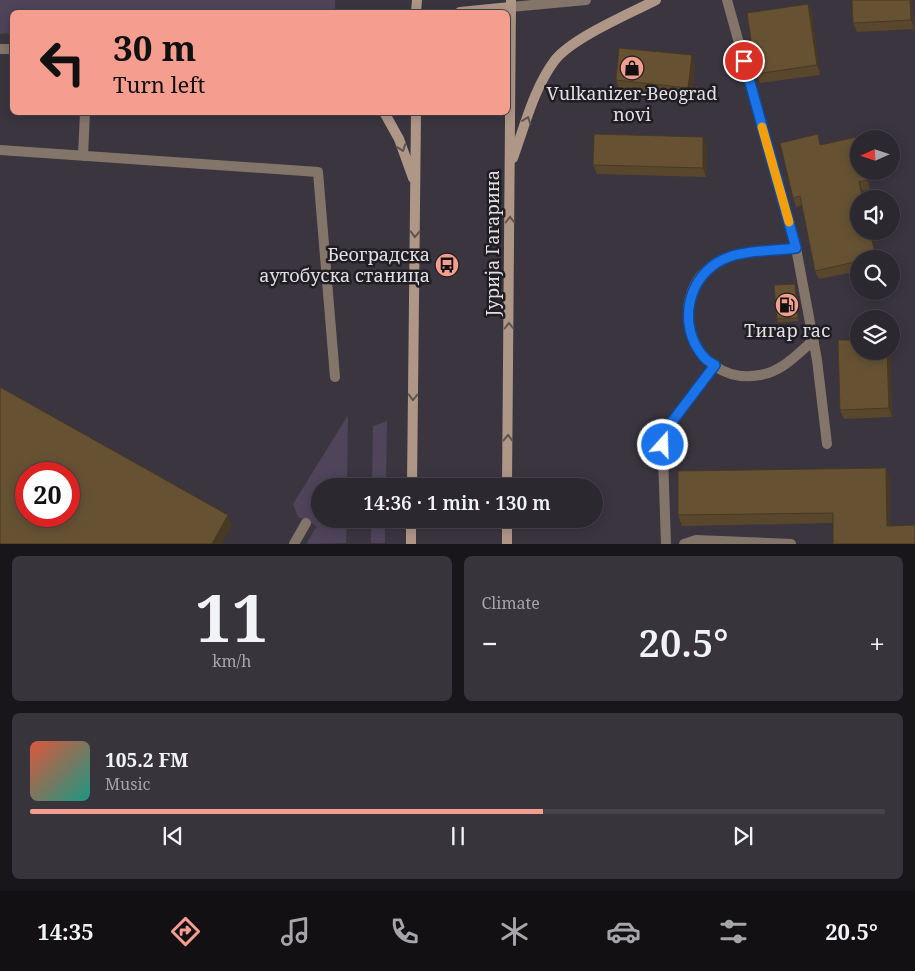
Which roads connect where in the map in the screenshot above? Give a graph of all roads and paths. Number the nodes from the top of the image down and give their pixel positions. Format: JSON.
{"nodes":[{"id":1,"x":586,"y":0,"type":"edge"},
{"id":2,"x":656,"y":0,"type":"edge"},
{"id":3,"x":728,"y":0,"type":"edge"},
{"id":4,"x":511,"y":4,"type":"edge"},
{"id":5,"x":473,"y":10,"type":"edge"},
{"id":6,"x":85,"y":115,"type":"edge"},
{"id":7,"x":386,"y":115,"type":"edge"},
{"id":8,"x":416,"y":115,"type":"edge"},
{"id":9,"x":0,"y":150,"type":"edge"},
{"id":10,"x":83,"y":156,"type":"junction"},
{"id":11,"x":510,"y":166,"type":"junction"},
{"id":12,"x":416,"y":186,"type":"junction"},
{"id":13,"x":796,"y":248,"type":"junction"},
{"id":14,"x":814,"y":340,"type":"junction"},
{"id":15,"x":715,"y":365,"type":"junction"},
{"id":16,"x":335,"y":377,"type":"dead end"},
{"id":17,"x":827,"y":444,"type":"dead end"},
{"id":18,"x":412,"y":478,"type":"edge"},
{"id":19,"x":507,"y":478,"type":"edge"},
{"id":20,"x":306,"y":522,"type":"dead end"},
{"id":21,"x":411,"y":528,"type":"edge"},
{"id":22,"x":507,"y":528,"type":"edge"},
{"id":23,"x":294,"y":544,"type":"edge"},
{"id":24,"x":411,"y":544,"type":"edge"},
{"id":25,"x":507,"y":544,"type":"edge"},
{"id":26,"x":666,"y":544,"type":"edge"},
{"id":27,"x":684,"y":544,"type":"edge"},
{"id":28,"x":791,"y":544,"type":"edge"}],
"edges":[{"from":1,"to":4,"type":"street"},
{"from":11,"to":2,"type":"main road","one_way":true},
{"from":3,"to":13,"type":"street"},
{"from":4,"to":5,"type":"main road"},
{"from":4,"to":11,"type":"main road","name":"Јурија Гагарина"},
{"from":6,"to":10,"type":"street"},
{"from":7,"to":12,"type":"main road","one_way":true},
{"from":8,"to":12,"type":"main road"},
{"from":9,"to":10,"type":"street"},
{"from":10,"to":16,"type":"street"},
{"from":19,"to":11,"type":"main road","name":"Јурија Гагарина","one_way":true},
{"from":12,"to":18,"type":"main road","one_way":true},
{"from":13,"to":14,"type":"street"},
{"from":13,"to":15,"type":"street"},
{"from":14,"to":15,"type":"street"},
{"from":14,"to":17,"type":"street"},
{"from":15,"to":26,"type":"street"},
{"from":20,"to":23,"type":"street"},
{"from":21,"to":24,"type":"main road"},
{"from":22,"to":25,"type":"main road"},
{"from":27,"to":28,"type":"street"}]}
